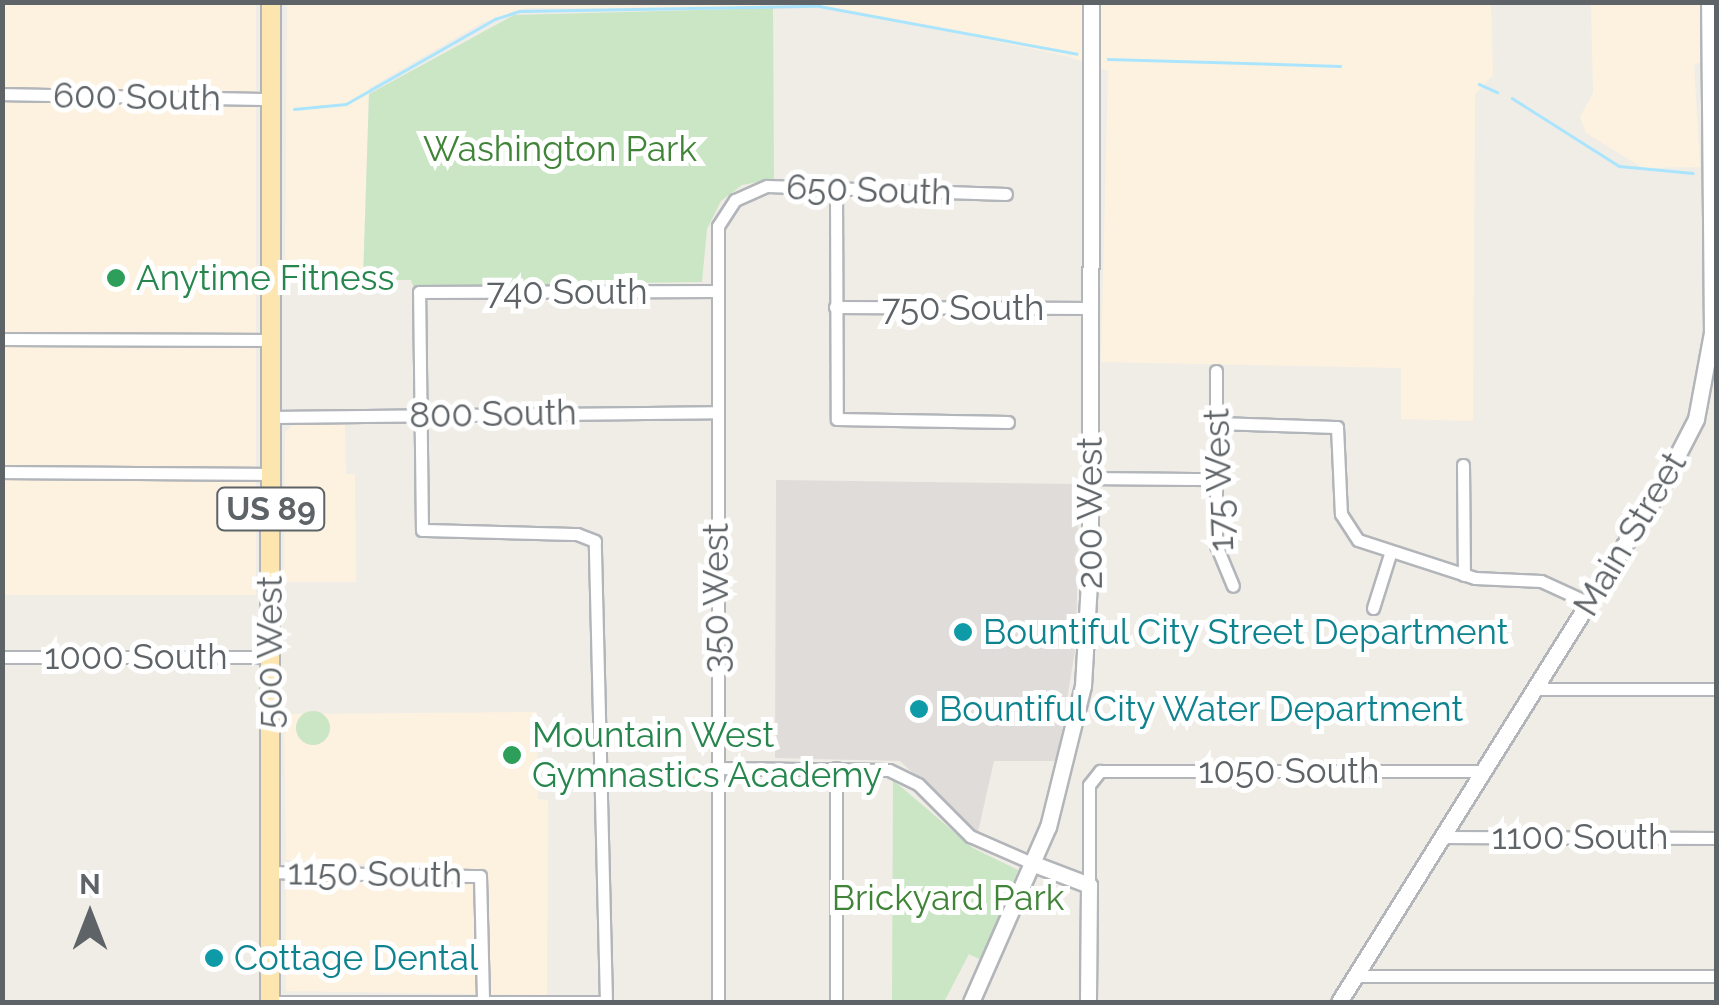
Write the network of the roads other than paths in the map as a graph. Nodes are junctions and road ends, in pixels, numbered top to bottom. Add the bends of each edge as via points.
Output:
1 (271, 2) edge
2 (1091, 2) edge
3 (1710, 2) edge
4 (2, 94) edge
5 (271, 99) junction
6 (836, 189) junction
7 (1006, 194) dead end
8 (735, 200) joint
9 (715, 291) junction
10 (835, 308) junction
11 (1090, 308) junction
12 (2, 339) edge
13 (271, 340) junction
14 (1216, 371) dead end
15 (716, 412) junction
16 (419, 414) junction
17 (270, 417) junction
18 (1008, 422) dead end
19 (1216, 423) junction
20 (1463, 465) dead end
21 (2, 472) edge
22 (270, 474) junction
23 (1090, 478) junction
24 (1216, 479) junction
25 (1390, 554) junction
26 (1464, 575) junction
27 (1233, 586) dead end
28 (1588, 603) junction
29 (1373, 608) dead end
30 (2, 657) edge
31 (270, 657) junction
32 (1535, 688) junction
33 (1716, 689) edge
34 (716, 768) junction
35 (836, 768) junction
36 (1484, 771) junction
37 (1443, 837) junction
38 (1716, 838) edge
39 (1034, 864) junction
40 (270, 872) junction
41 (1089, 885) junction
42 (1356, 976) junction
43 (1716, 976) edge
44 (270, 1002) edge
45 (483, 1002) edge
46 (526, 1002) edge
47 (606, 1002) edge
48 (718, 1002) edge
49 (836, 1002) edge
50 (971, 1002) edge
51 (1088, 1002) edge
52 (1340, 1002) edge

1 - 5 main road, 500 West / US 89
2 - 11 street, 200 West
3 - 28 street, Main Street via 1708,376 1682,450
4 - 5 street, 600 South
5 - 13 main road, 500 West / US 89
6 - 7 street, 650 South
6 - 8 street, 650 South via 767,186
6 - 10 street
8 - 9 street, 350 West via 716,237
9 - 15 street, 350 West
9 - 16 street, 740 South via 419,292
10 - 11 street, 750 South
10 - 18 street via 837,419
11 - 23 street, 200 West
12 - 13 street
13 - 17 main road, 500 West / US 89
14 - 19 street, 175 West
15 - 16 street, 800 South
15 - 34 street, 350 West
16 - 17 street, 800 South
16 - 47 street via 422,530 594,536
17 - 22 main road, 500 West / US 89
19 - 24 street, 175 West
19 - 25 street via 1338,426 1340,508 1353,536
20 - 26 street
21 - 22 street
22 - 31 main road, 500 West / US 89
23 - 24 street
23 - 39 street, 200 West via 1083,686 1060,793
24 - 27 street, 175 West via 1217,556
25 - 26 street
25 - 29 street
26 - 28 street via 1541,581
28 - 32 street, Main Street
30 - 31 street, 1000 South
31 - 40 main road, 500 West / US 89
32 - 33 street
32 - 36 street, Main Street
34 - 35 street
34 - 48 street, 350 West
35 - 39 street via 900,773 970,836
35 - 49 street
36 - 37 street, Main Street
36 - 41 street, 1050 South via 1095,774 1089,790
37 - 38 street, 1100 South
37 - 42 street, Main Street
39 - 41 street
39 - 50 street, 200 West
40 - 44 main road, 500 West / US 89
40 - 45 street, 1150 South via 480,876
41 - 51 street
42 - 43 street
42 - 52 street, Main Street
44 - 45 street
45 - 46 street
46 - 47 street

